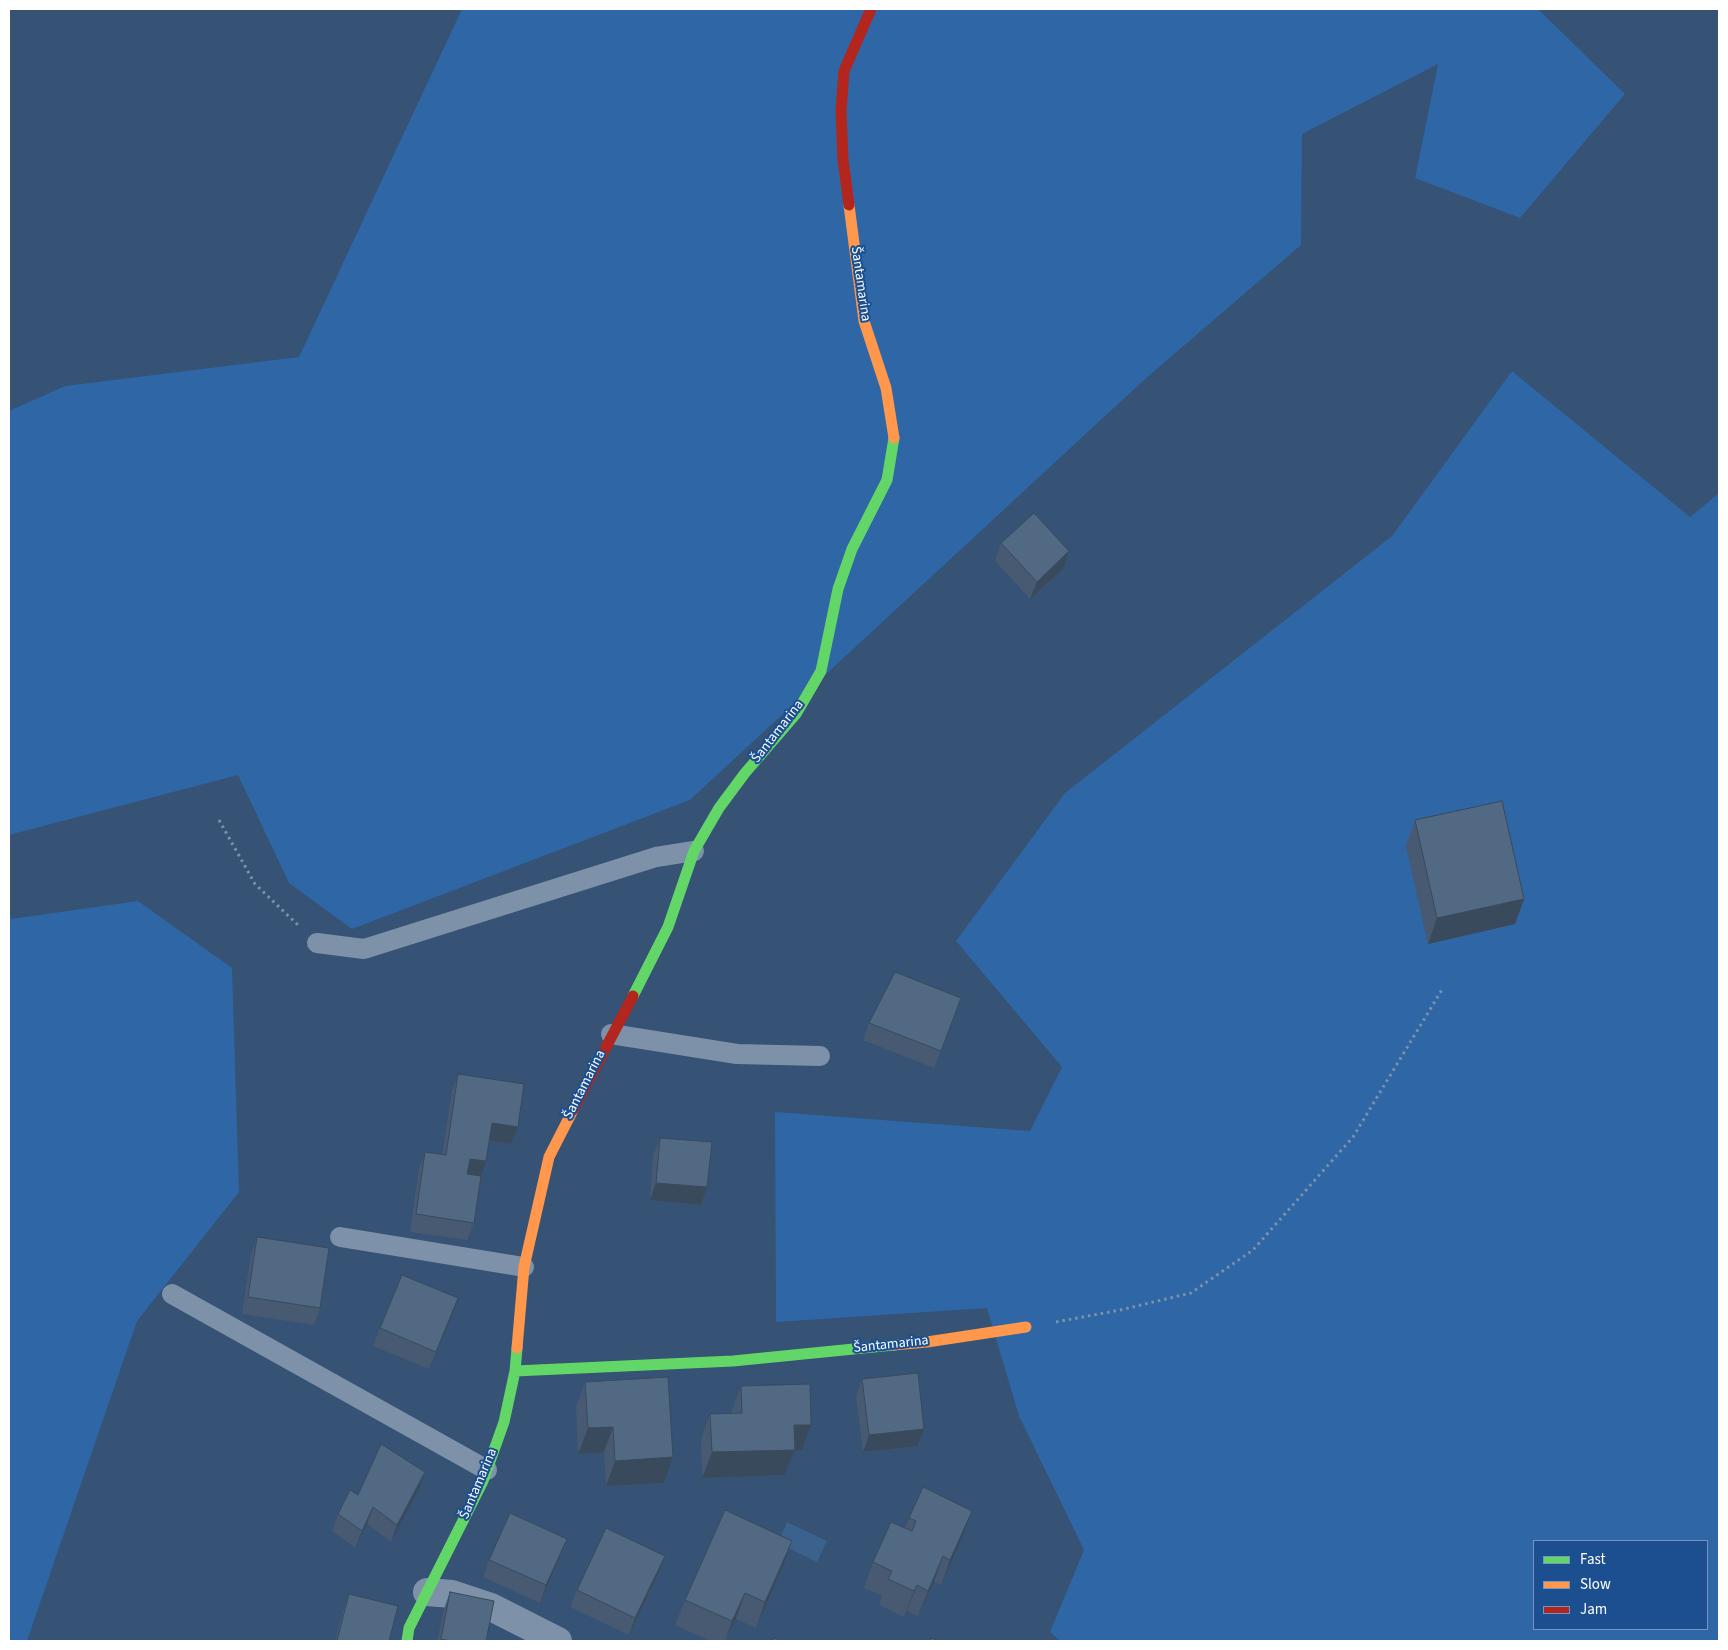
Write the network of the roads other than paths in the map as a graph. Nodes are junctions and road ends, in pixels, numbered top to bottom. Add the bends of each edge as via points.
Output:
1 (872, 9) edge
2 (694, 851) junction
3 (317, 943) road end
4 (612, 1034) junction
5 (820, 1056) dead end
6 (340, 1237) dead end
7 (524, 1267) junction
8 (172, 1294) dead end
9 (1026, 1328) road end
10 (515, 1370) junction
11 (487, 1470) junction
12 (427, 1592) junction
13 (407, 1641) edge
14 (558, 1641) edge

1 - 2 street, Šantamarina via 844,71 841,111 843,160 864,321 886,388 895,441 888,480 852,549 838,589 820,671 796,714 745,773 719,808
2 - 3 lane via 656,857 364,949
2 - 4 street, Šantamarina via 668,927
4 - 5 lane via 737,1054
4 - 7 street, Šantamarina via 550,1157
6 - 7 lane
7 - 10 street, Šantamarina
8 - 11 lane
9 - 10 street, Šantamarina via 927,1342 733,1361
10 - 11 street, Šantamarina via 504,1422
11 - 12 street, Šantamarina
12 - 13 street, Šantamarina
12 - 14 street via 452,1594 491,1607

